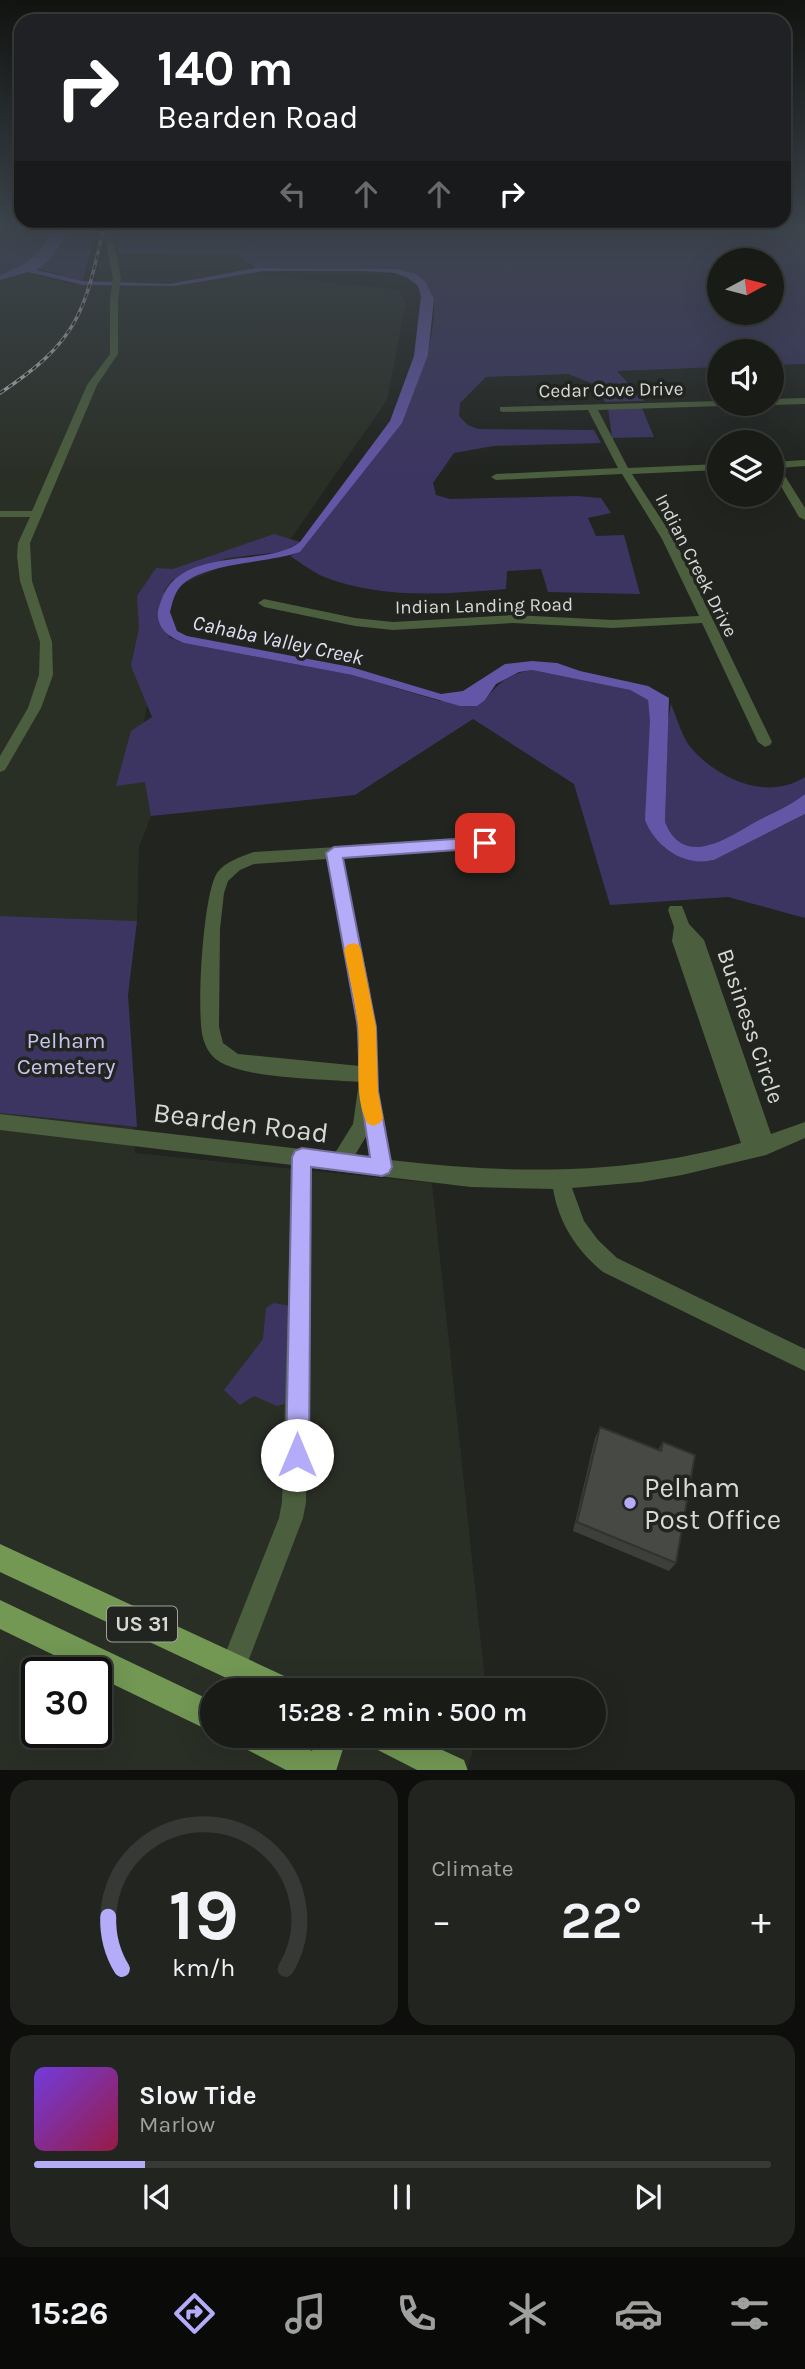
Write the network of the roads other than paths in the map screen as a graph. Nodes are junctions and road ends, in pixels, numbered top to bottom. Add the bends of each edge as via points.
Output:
1 (116, 308) edge
2 (805, 401) edge
3 (784, 402) edge
4 (707, 404) edge
5 (592, 408) junction
6 (503, 409) dead end
7 (805, 463) edge
8 (784, 464) edge
9 (707, 468) edge
10 (626, 471) junction
11 (496, 477) dead end
12 (784, 484) edge
13 (36, 513) junction
14 (0, 514) edge
15 (805, 517) edge
16 (264, 603) dead end
17 (707, 619) junction
18 (765, 742) dead end
19 (0, 767) edge
20 (485, 843) dead end
21 (334, 853) junction
22 (679, 918) dead end
23 (369, 1083) junction
24 (0, 1122) edge
25 (805, 1130) edge
26 (760, 1147) junction
27 (302, 1157) junction
28 (340, 1161) junction
29 (382, 1167) junction
30 (561, 1181) junction
31 (805, 1360) edge
32 (0, 1558) edge
33 (0, 1614) edge
34 (233, 1667) junction
35 (257, 1678) edge
36 (200, 1711) edge
37 (275, 1748) edge
38 (328, 1748) edge
39 (406, 1748) edge
40 (321, 1770) edge
41 (453, 1770) edge

1 - 13 street via 114,355 92,385
2 - 3 street
4 - 5 street, Cedar Cove Drive
5 - 6 street, Cedar Cove Drive
5 - 10 street, Indian Creek Drive
7 - 8 street
9 - 10 street
10 - 11 street
10 - 17 street, Indian Creek Drive via 661,524
12 - 15 street
13 - 14 street
13 - 19 street via 24,543 22,566 46,641 47,670 23,730
16 - 17 street, Indian Landing Road via 393,626
17 - 18 street, Indian Creek Drive
20 - 21 street
21 - 23 street via 365,1016
21 - 23 street via 254,858 225,865 214,902 210,1027 213,1045 225,1057
22 - 26 street, Business Circle via 680,941
23 - 28 street via 362,1126
23 - 29 street
24 - 27 street, Bearden Road
25 - 26 street, Bearden Road
26 - 30 street, Bearden Road via 691,1166
27 - 28 street, Bearden Road
27 - 34 street via 294,1502
28 - 29 street, Bearden Road
29 - 30 street, Bearden Road via 471,1178
30 - 31 street via 573,1225 583,1241 610,1265
32 - 34 main road, US 31
33 - 36 main road, US 31
34 - 35 main road, US 31
37 - 40 main road
38 - 40 main road
39 - 41 main road

